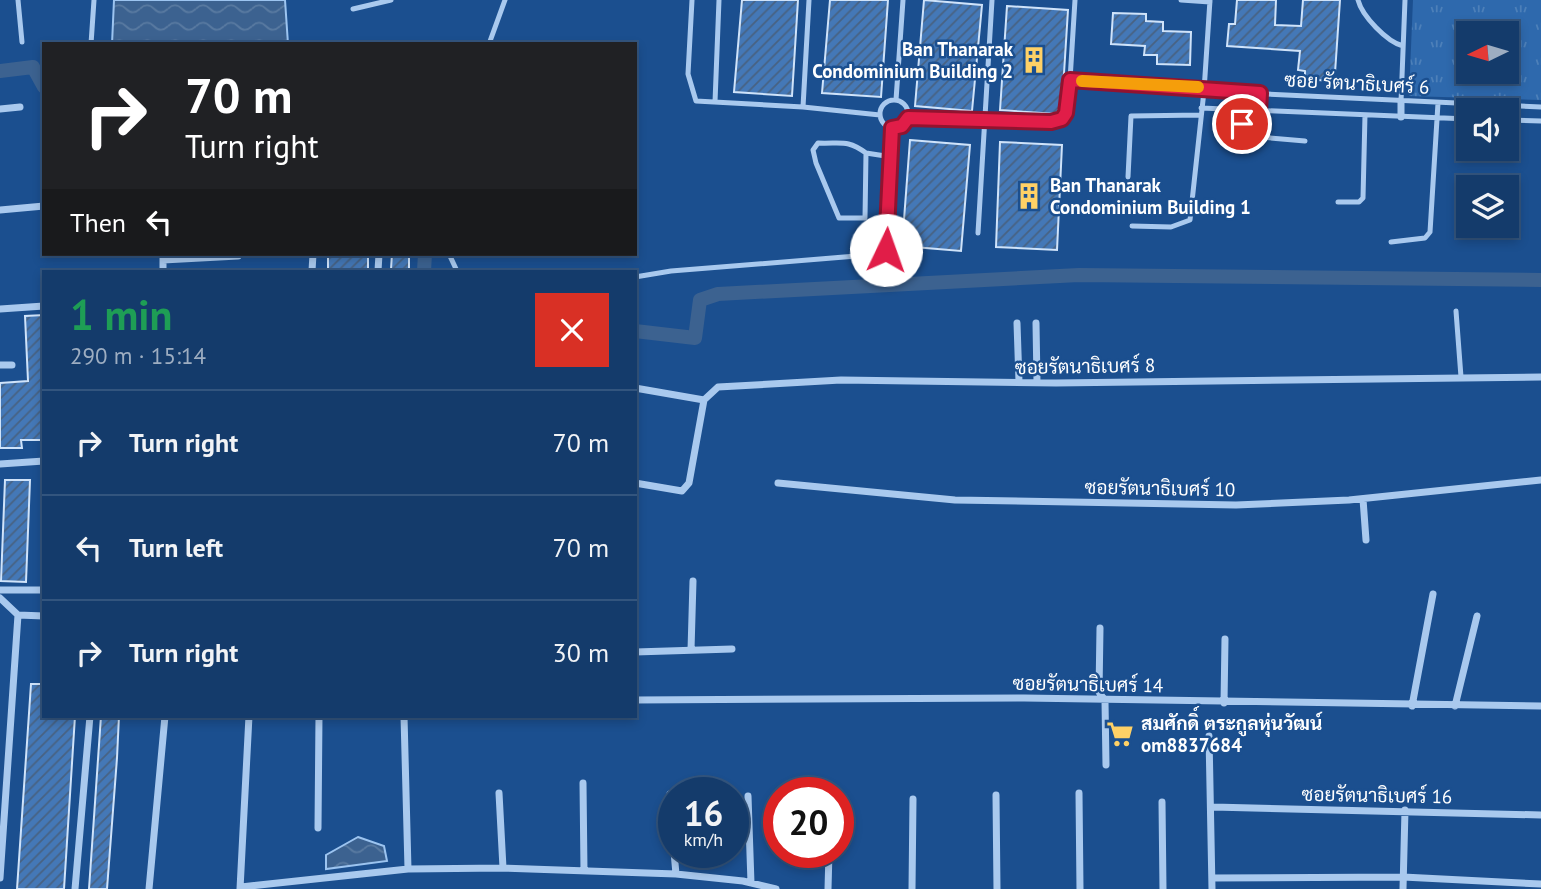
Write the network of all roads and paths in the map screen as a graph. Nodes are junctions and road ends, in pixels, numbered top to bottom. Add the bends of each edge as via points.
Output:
1 (18, 0) edge
2 (94, 0) edge
3 (391, 0) edge
4 (505, 0) edge
5 (692, 0) edge
6 (719, 0) edge
7 (809, 0) edge
8 (903, 0) edge
9 (992, 0) edge
10 (1075, 0) edge
11 (1181, 0) edge
12 (1358, 0) edge
13 (1405, 0) edge
14 (1210, 1) edge
15 (353, 9) dead end
16 (91, 42) edge
17 (490, 42) edge
18 (22, 43) dead end
19 (1403, 46) junction
20 (1070, 80) junction
21 (1204, 90) junction
22 (1260, 93) junction
23 (1339, 97) junction
24 (896, 100) junction
25 (715, 102) junction
26 (1401, 102) junction
27 (1438, 103) junction
28 (20, 107) dead end
29 (803, 107) junction
30 (1541, 107) edge
31 (0, 109) edge
32 (1245, 110) junction
33 (1259, 111) junction
34 (1201, 112) junction
35 (1338, 113) junction
36 (880, 115) junction
37 (1365, 115) junction
38 (1401, 117) junction
39 (908, 118) junction
40 (1438, 118) junction
41 (984, 119) junction
42 (1456, 119) edge
43 (1519, 120) edge
44 (1541, 121) edge
45 (892, 128) junction
46 (1305, 141) dead end
47 (866, 153) junction
48 (892, 157) junction
49 (1128, 177) dead end
50 (1338, 202) dead end
51 (42, 206) edge
52 (0, 210) edge
53 (1132, 226) dead end
54 (978, 233) dead end
55 (1391, 242) dead end
56 (239, 256) dead end
57 (163, 257) edge
58 (637, 277) edge
59 (42, 306) edge
60 (0, 309) edge
61 (1456, 311) dead end
62 (1036, 323) dead end
63 (1017, 324) dead end
64 (0, 365) edge
65 (12, 365) dead end
66 (1461, 377) junction
67 (1541, 377) edge
68 (1019, 382) junction
69 (1037, 382) junction
70 (637, 388) edge
71 (704, 400) junction
72 (42, 461) edge
73 (0, 464) edge
74 (1541, 480) edge
75 (637, 483) edge
76 (778, 483) dead end
77 (1363, 499) junction
78 (1366, 540) dead end
79 (693, 582) dead end
80 (0, 590) edge
81 (42, 590) edge
82 (1433, 594) dead end
83 (0, 598) edge
84 (18, 615) junction
85 (42, 616) edge
86 (1476, 616) dead end
87 (1100, 628) dead end
88 (1225, 639) dead end
89 (732, 649) dead end
90 (691, 650) junction
91 (637, 652) edge
92 (637, 700) edge
93 (1105, 701) junction
94 (1224, 703) junction
95 (1412, 706) junction
96 (1455, 706) junction
97 (1541, 706) edge
98 (90, 718) edge
99 (165, 718) edge
100 (249, 718) edge
101 (319, 718) edge
102 (404, 718) edge
103 (1209, 736) dead end
104 (1106, 765) dead end
105 (583, 783) dead end
106 (499, 793) dead end
107 (1079, 793) dead end
108 (996, 795) dead end
109 (913, 799) dead end
110 (1162, 802) dead end
111 (1213, 807) junction
112 (1405, 810) junction
113 (1541, 815) edge
114 (318, 828) dead end
115 (503, 868) junction
116 (675, 868) edge
117 (829, 868) edge
118 (408, 869) junction
119 (583, 871) junction
120 (676, 874) junction
121 (1212, 877) junction
122 (1403, 877) junction
123 (0, 878) edge
124 (746, 884) edge
125 (1541, 884) edge
126 (1532, 886) edge
127 (240, 888) edge
128 (75, 889) edge
129 (149, 889) edge
130 (776, 889) edge
131 (828, 889) edge
132 (912, 889) edge
133 (998, 889) edge
134 (1080, 889) edge
135 (1164, 889) edge
136 (1212, 889) edge
137 (1403, 889) edge

1 - 18 lane
2 - 16 lane
3 - 15 lane
4 - 17 lane
5 - 25 lane via 690,91 696,101
6 - 25 lane
7 - 29 lane
8 - 24 lane
9 - 41 lane
10 - 20 lane
11 - 14 lane
12 - 19 lane via 1393,42
13 - 19 lane
14 - 21 lane
19 - 26 lane
20 - 21 lane, ซอย รัตนาธิเบศร์ 6
20 - 41 lane via 1062,119
21 - 22 lane, ซอย รัตนาธิเบศร์ 6
21 - 34 lane
22 - 23 lane, ซอย รัตนาธิเบศร์ 6
22 - 33 lane
23 - 26 lane, ซอย รัตนาธิเบศร์ 6
23 - 35 lane
24 - 36 lane via 883,106
24 - 39 lane via 907,109
25 - 29 lane
26 - 27 lane, ซอย รัตนาธิเบศร์ 6
26 - 38 street
27 - 30 lane, ซอย รัตนาธิเบศร์ 6
27 - 40 lane
28 - 31 street
29 - 36 lane
32 - 33 lane, ซอย รัตนาธิเบศร์ 6
32 - 34 lane, ซอย รัตนาธิเบศร์ 6
32 - 46 lane via 1243,130 1248,136
33 - 35 lane, ซอย รัตนาธิเบศร์ 6
34 - 49 lane, ซอย รัตนาธิเบศร์ 6 via 1131,116
34 - 53 lane via 1190,220 1171,227
35 - 37 lane, ซอย รัตนาธิเบศร์ 6
36 - 45 lane
37 - 38 lane, ซอย รัตนาธิเบศร์ 6
37 - 50 lane via 1363,198
38 - 40 lane, ซอย รัตนาธิเบศร์ 6
39 - 41 lane
39 - 45 lane via 902,126
40 - 42 lane, ซอย รัตนาธิเบศร์ 6
40 - 55 lane via 1430,232 1425,238
41 - 54 lane
43 - 44 lane
45 - 48 lane
47 - 47 lane via 847,142 818,143 813,150 839,218 865,218
47 - 48 lane
48 - 58 lane via 886,250 881,254
51 - 52 street
56 - 57 street
59 - 60 street
61 - 66 lane
62 - 69 street
63 - 68 street
64 - 65 street
66 - 67 street, ซอยรัตนาธิเบศร์ 8
66 - 69 street, ซอยรัตนาธิเบศร์ 8
68 - 69 street, ซอยรัตนาธิเบศร์ 8
68 - 71 street, ซอยรัตนาธิเบศร์ 8 via 841,380 718,387
70 - 71 street
71 - 75 street via 689,483 682,491
72 - 73 street
74 - 77 street, ซอยรัตนาธิเบศร์ 10
76 - 77 street, ซอยรัตนาธิเบศร์ 10 via 954,500 1236,505
77 - 78 street
79 - 90 street
80 - 81 street
82 - 95 street
83 - 84 street
84 - 85 street
84 - 123 street
86 - 96 street
87 - 93 street via 1099,692
88 - 94 street
89 - 90 street
90 - 91 street
92 - 93 street, ซอยรัตนาธิเบศร์ 14
93 - 94 street, ซอยรัตนาธิเบศร์ 14
93 - 104 street
94 - 95 street, ซอยรัตนาธิเบศร์ 14
95 - 96 street, ซอยรัตนาธิเบศร์ 14
96 - 97 street, ซอยรัตนาธิเบศร์ 14
98 - 128 street
99 - 129 street
100 - 127 street
101 - 114 street
102 - 118 street
103 - 111 street
105 - 119 street
106 - 115 street
107 - 134 street
108 - 133 street
109 - 132 street
110 - 135 street
111 - 112 street, ซอยรัตนาธิเบศร์ 16
111 - 121 street
112 - 113 street, ซอยรัตนาธิเบศร์ 16
112 - 122 street
115 - 118 street
115 - 119 street
116 - 120 street
117 - 131 street
118 - 127 street
119 - 120 street
120 - 124 street
121 - 122 street
121 - 136 street
122 - 126 street
122 - 137 street
124 - 130 street
125 - 126 street

